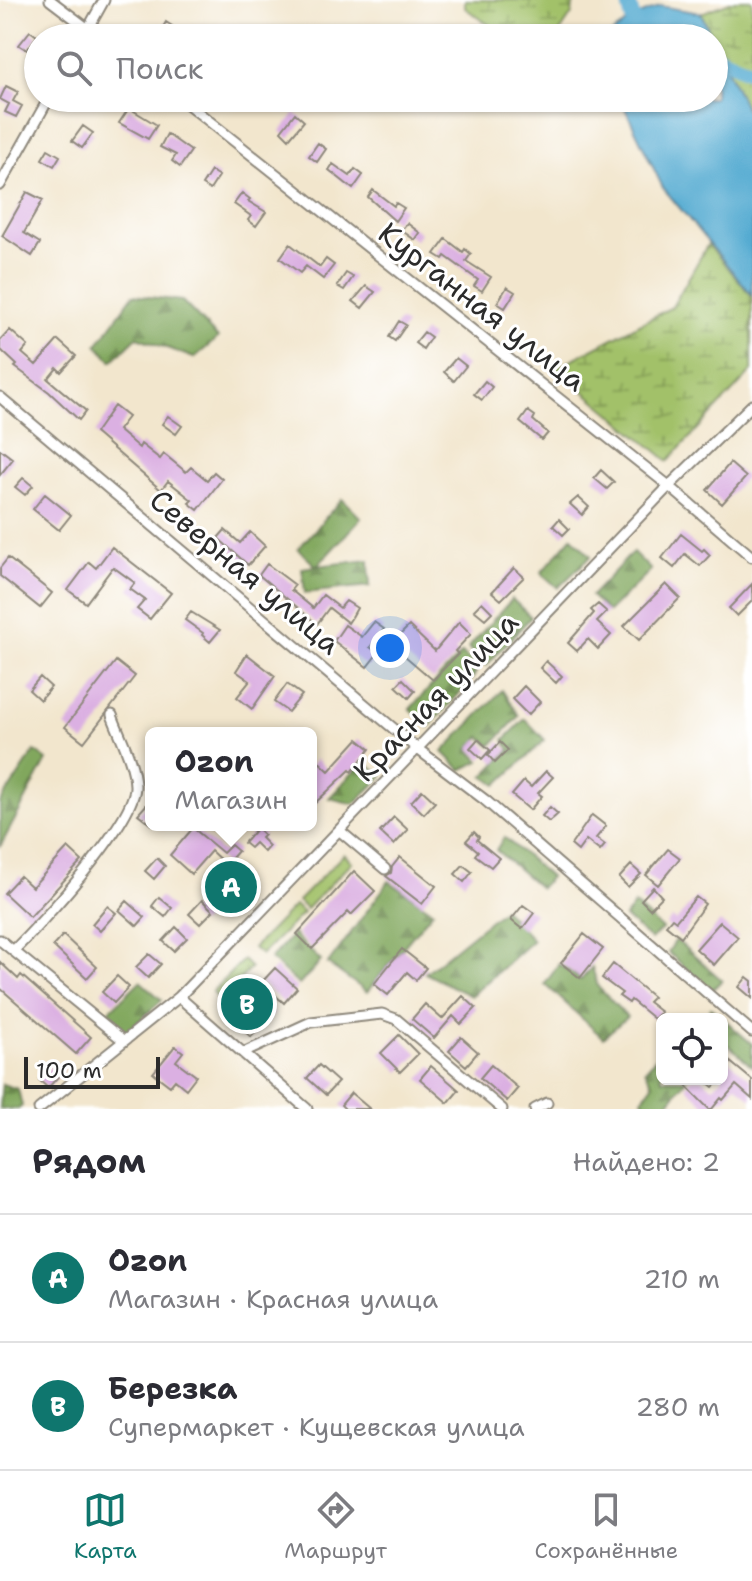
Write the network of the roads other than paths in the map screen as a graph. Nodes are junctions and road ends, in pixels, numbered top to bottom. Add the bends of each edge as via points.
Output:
1 (50, 0) edge
2 (104, 0) edge
3 (75, 24) edge
4 (90, 24) edge
5 (41, 112) edge
6 (198, 112) edge
7 (0, 185) edge
8 (0, 397) edge
9 (752, 405) edge
10 (669, 486) junction
11 (752, 557) edge
12 (112, 715) dead end
13 (419, 750) junction
14 (340, 831) junction
15 (385, 869) dead end
16 (0, 940) edge
17 (13, 951) junction
18 (179, 997) junction
19 (752, 1032) edge
20 (124, 1041) junction
21 (243, 1053) junction
22 (547, 1103) dead end
23 (39, 1109) edge
24 (307, 1109) edge
25 (502, 1109) edge
26 (535, 1109) edge

1 - 3 street
2 - 4 street
5 - 7 street
6 - 10 street, Курганная улица
8 - 13 street, Северная улица
9 - 10 street, Красная улица
10 - 11 street, Курганная улица
10 - 13 street, Красная улица
12 - 17 street via 135,785 128,811 44,921
13 - 14 street, Красная улица
13 - 19 street, Северная улица via 485,800
14 - 15 street
14 - 18 street, Красная улица
16 - 17 street
17 - 20 street
18 - 20 street, Красная улица
18 - 21 street
20 - 23 street, Красная улица
21 - 24 street
21 - 25 street via 311,1022 382,1014 396,1019
22 - 26 street

